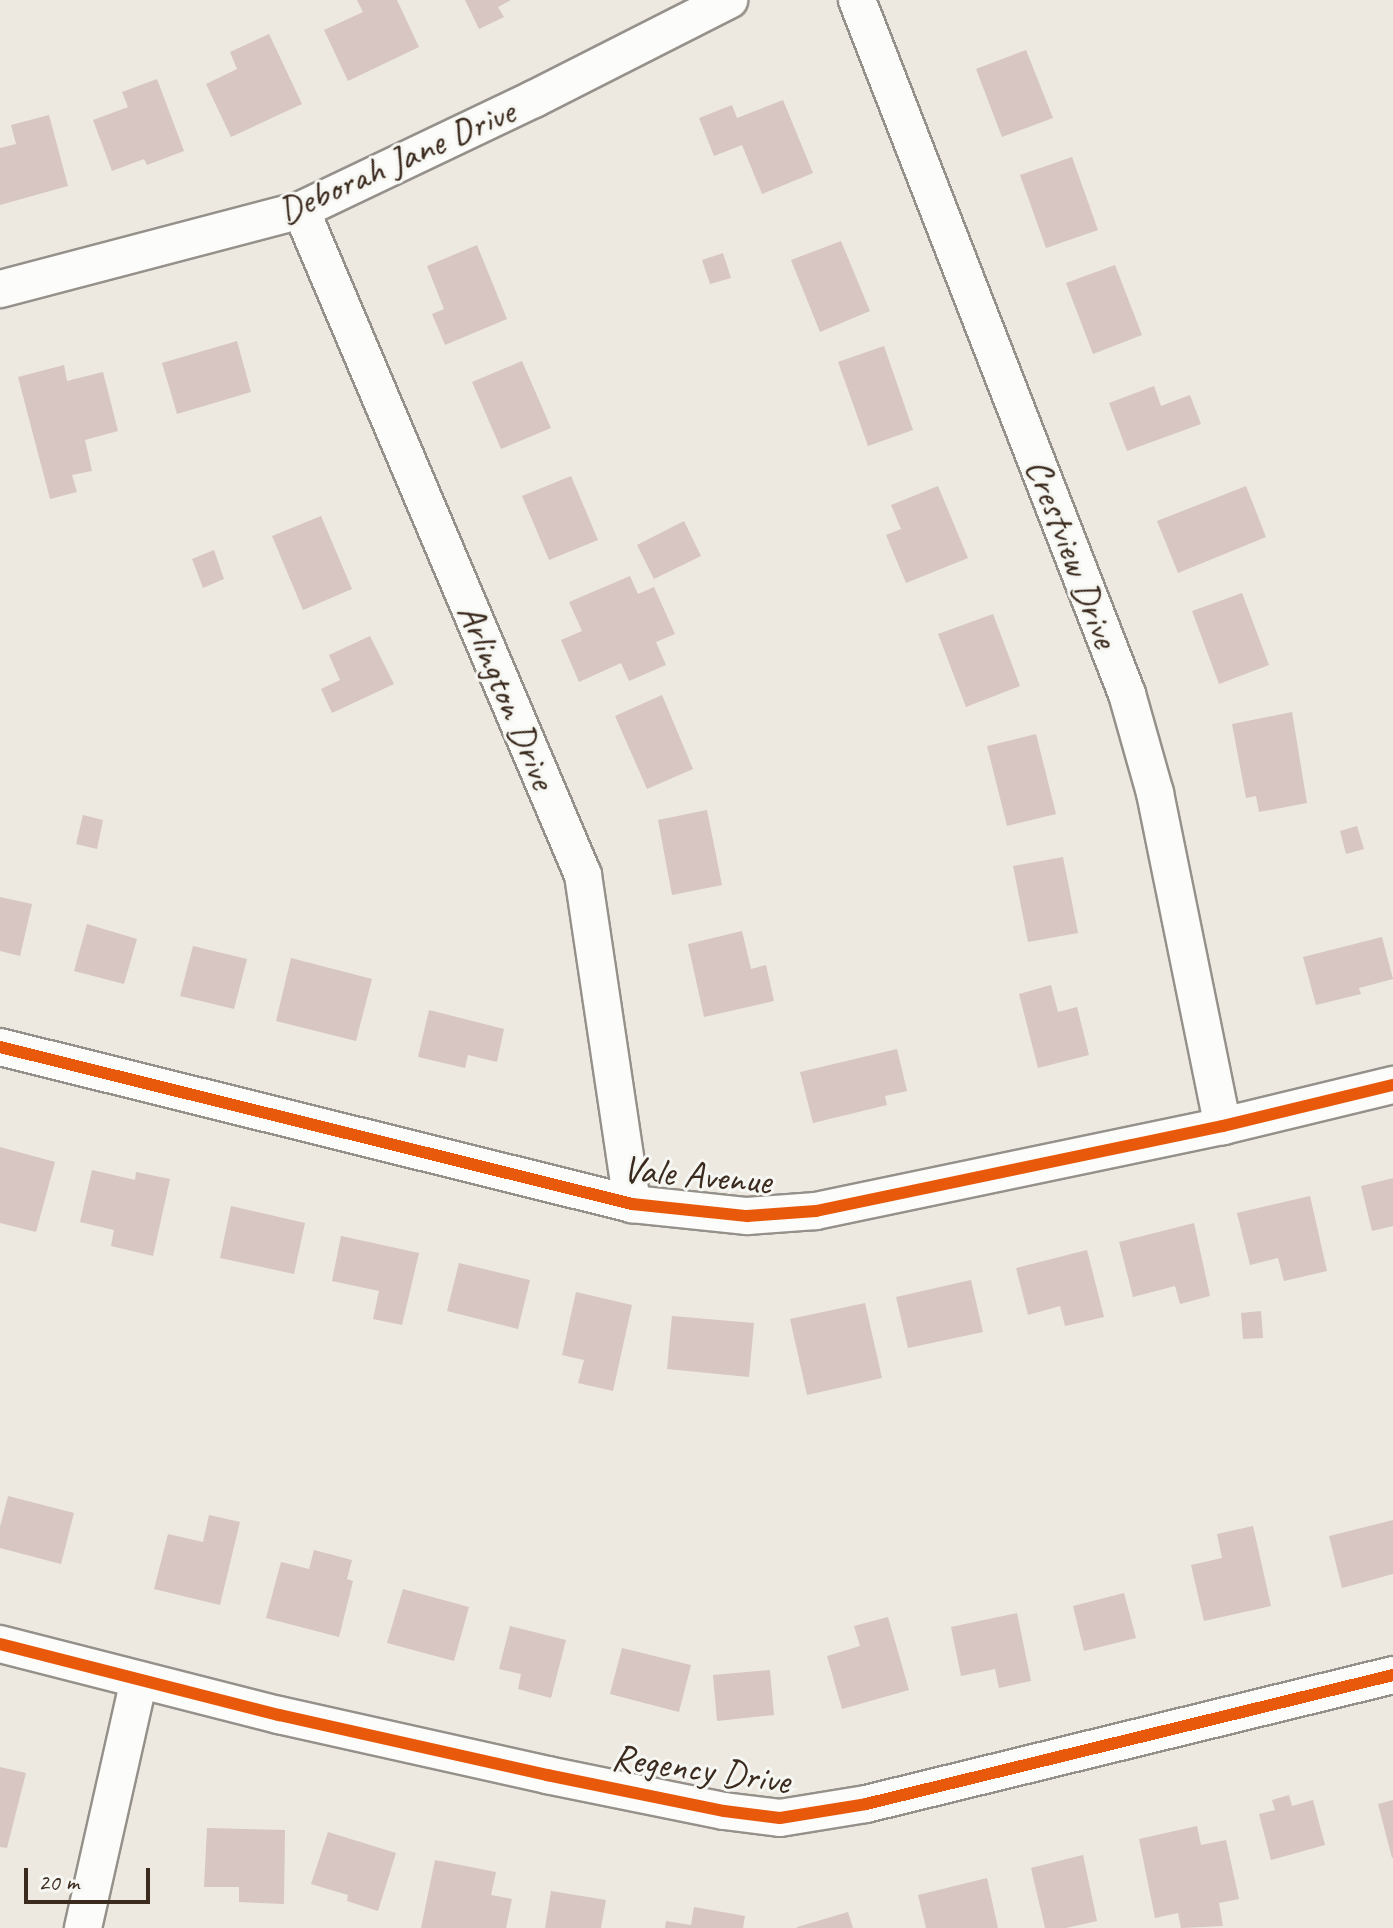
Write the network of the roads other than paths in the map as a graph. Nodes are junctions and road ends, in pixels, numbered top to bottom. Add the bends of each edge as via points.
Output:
1 (729, 0) edge
2 (857, 0) edge
3 (301, 210) junction
4 (0, 289) edge
5 (0, 1047) edge
6 (1393, 1085) edge
7 (1223, 1126) junction
8 (632, 1204) junction
9 (0, 1644) edge
10 (1393, 1675) edge
11 (139, 1680) junction
12 (83, 1928) edge

1 - 3 street, Deborah Jane Drive
2 - 7 street, Crestview Drive via 1127,694 1155,793
3 - 4 street, Deborah Jane Drive
3 - 8 street, Arlington Drive via 583,875
5 - 8 street, Vale Avenue
6 - 7 street, Vale Avenue
7 - 8 street, Vale Avenue via 816,1211 747,1216
9 - 11 street
10 - 11 street, Regency Drive via 866,1804 780,1818 532,1772
11 - 12 street

